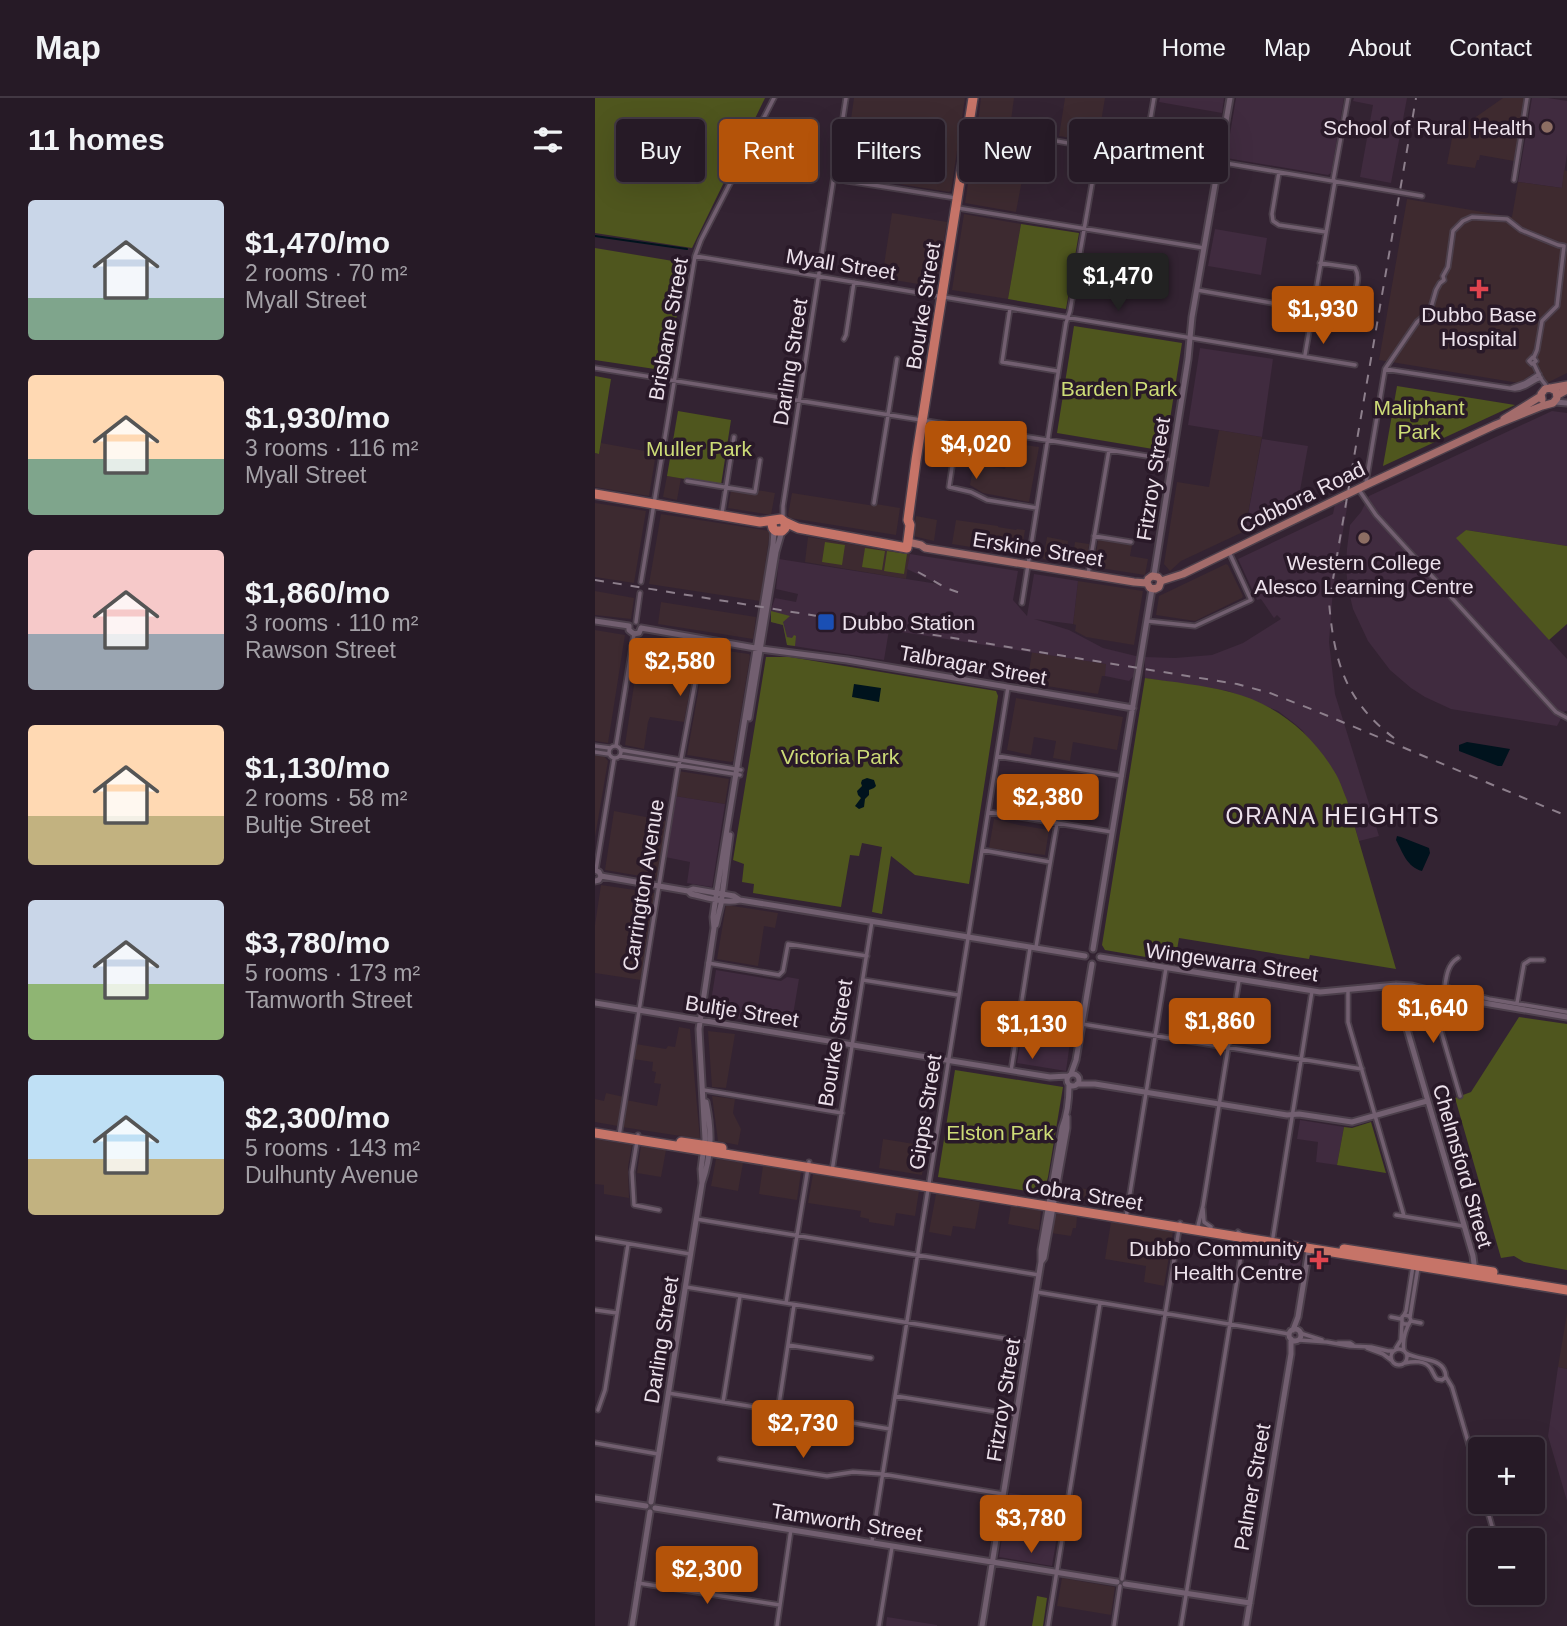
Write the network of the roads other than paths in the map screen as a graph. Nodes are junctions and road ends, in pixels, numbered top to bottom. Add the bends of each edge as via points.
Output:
1 (774, 98) edge
2 (846, 98) edge
3 (973, 98) edge
4 (1154, 98) edge
5 (1230, 98) edge
6 (1348, 98) edge
7 (1527, 98) edge
8 (843, 119) edge
9 (969, 119) edge
10 (1150, 119) edge
11 (1227, 119) edge
12 (1228, 166) edge
13 (1279, 172) junction
14 (1514, 180) dead end
15 (1334, 181) junction
16 (834, 182) edge
17 (849, 182) edge
18 (960, 182) edge
19 (1092, 182) edge
20 (1216, 182) edge
21 (1422, 195) dead end
22 (957, 203) junction
23 (1084, 228) junction
24 (1326, 232) junction
25 (1204, 248) junction
26 (695, 257) junction
27 (1320, 263) junction
28 (819, 276) junction
29 (854, 282) junction
30 (1197, 290) junction
31 (1316, 291) junction
32 (943, 296) junction
33 (1010, 309) junction
34 (1312, 310) junction
35 (1068, 318) junction
36 (1190, 337) junction
37 (844, 338) dead end
38 (1305, 356) junction
39 (897, 359) dead end
40 (1355, 365) dead end
41 (595, 368) edge
42 (1385, 369) junction
43 (1058, 371) junction
44 (1540, 377) junction
45 (675, 380) junction
46 (1567, 385) edge
47 (1567, 390) edge
48 (1545, 391) junction
49 (1554, 399) junction
50 (799, 401) junction
51 (1567, 401) edge
52 (888, 415) junction
53 (923, 421) junction
54 (1495, 425) junction
55 (958, 427) junction
56 (734, 437) dead end
57 (1047, 440) junction
58 (1109, 450) junction
59 (760, 460) dead end
60 (1172, 460) junction
61 (687, 481) dead end
62 (726, 487) junction
63 (1362, 487) junction
64 (595, 494) edge
65 (874, 503) dead end
66 (655, 504) junction
67 (1037, 508) junction
68 (721, 515) junction
69 (779, 525) junction
70 (1094, 536) junction
71 (1131, 542) dead end
72 (905, 545) junction
73 (1228, 552) junction
74 (1028, 564) junction
75 (1088, 574) junction
76 (1157, 578) junction
77 (641, 582) dead end
78 (1150, 586) junction
79 (640, 593) dead end
80 (1021, 603) dead end
81 (595, 621) edge
82 (1147, 621) junction
83 (636, 622) junction
84 (629, 626) junction
85 (641, 628) junction
86 (634, 634) junction
87 (702, 639) junction
88 (759, 648) junction
89 (1008, 687) junction
90 (1133, 708) junction
91 (1567, 718) edge
92 (595, 746) edge
93 (616, 746) junction
94 (610, 748) junction
95 (621, 750) junction
96 (595, 752) edge
97 (609, 754) junction
98 (620, 756) junction
99 (997, 756) junction
100 (614, 758) junction
101 (681, 759) junction
102 (678, 766) junction
103 (739, 773) junction
104 (1122, 776) junction
105 (988, 812) junction
106 (1057, 823) junction
107 (1112, 832) junction
108 (982, 850) junction
109 (1051, 862) junction
110 (596, 870) edge
111 (601, 876) junction
112 (595, 881) edge
113 (658, 886) junction
114 (719, 897) junction
115 (872, 921) junction
116 (969, 936) junction
117 (1033, 947) junction
118 (1093, 949) junction
119 (867, 956) junction
120 (1085, 956) junction
121 (1100, 957) junction
122 (1458, 958) dead end
123 (1543, 960) dead end
124 (709, 963) junction
125 (1092, 964) junction
126 (1166, 968) junction
127 (863, 980) junction
128 (1239, 980) junction
129 (1396, 985) junction
130 (1348, 990) junction
131 (1442, 990) junction
132 (1312, 991) junction
133 (959, 995) junction
134 (595, 1003) edge
135 (1516, 1006) junction
136 (639, 1010) junction
137 (1567, 1012) edge
138 (1567, 1017) edge
139 (700, 1020) junction
140 (1082, 1024) junction
141 (1155, 1036) junction
142 (853, 1045) junction
143 (1228, 1047) junction
144 (1301, 1059) junction
145 (949, 1060) junction
146 (1362, 1069) junction
147 (1010, 1071) junction
148 (1073, 1080) junction
149 (704, 1090) junction
150 (1146, 1092) junction
151 (1460, 1096) dead end
152 (1427, 1101) junction
153 (1219, 1104) junction
154 (842, 1113) junction
155 (1293, 1114) junction
156 (1375, 1116) junction
157 (595, 1128) edge
158 (595, 1133) edge
159 (619, 1135) junction
160 (637, 1138) junction
161 (707, 1149) junction
162 (809, 1165) junction
163 (832, 1168) junction
164 (930, 1184) junction
165 (1052, 1203) junction
166 (1203, 1206) junction
167 (659, 1210) dead end
168 (1126, 1215) junction
169 (1396, 1215) dead end
170 (1404, 1216) junction
171 (697, 1219) junction
172 (1179, 1225) junction
173 (1197, 1225) junction
174 (1463, 1226) junction
175 (1212, 1230) junction
176 (1241, 1235) junction
177 (797, 1236) junction
178 (595, 1238) edge
179 (1269, 1239) junction
180 (628, 1244) junction
181 (1302, 1246) junction
182 (691, 1254) junction
183 (918, 1255) junction
184 (1416, 1264) junction
185 (1475, 1272) junction
186 (1039, 1275) junction
187 (1567, 1284) edge
188 (685, 1287) junction
189 (1567, 1290) edge
190 (1037, 1292) junction
191 (740, 1296) junction
192 (786, 1303) junction
193 (1100, 1303) junction
194 (794, 1304) junction
195 (595, 1310) edge
196 (617, 1313) junction
197 (1165, 1314) junction
198 (1391, 1317) dead end
199 (1402, 1319) junction
200 (1410, 1320) junction
201 (907, 1323) junction
202 (1421, 1323) dead end
203 (1230, 1324) junction
204 (1296, 1335) junction
205 (1028, 1342) junction
206 (788, 1345) junction
207 (1365, 1347) junction
208 (1394, 1350) junction
209 (1405, 1352) junction
210 (871, 1358) dead end
211 (1391, 1360) junction
212 (1405, 1363) junction
213 (1446, 1377) junction
214 (668, 1393) junction
215 (895, 1396) junction
216 (723, 1402) junction
217 (598, 1410) dead end
218 (778, 1411) junction
219 (1016, 1415) junction
220 (890, 1429) junction
221 (1468, 1442) edge
222 (595, 1443) edge
223 (658, 1454) junction
224 (720, 1459) dead end
225 (882, 1474) junction
226 (1003, 1494) junction
227 (595, 1498) edge
228 (650, 1507) junction
229 (791, 1529) junction
230 (872, 1541) junction
231 (892, 1545) junction
232 (992, 1562) junction
233 (1057, 1572) junction
234 (638, 1583) junction
235 (1121, 1583) junction
236 (1186, 1593) junction
237 (1250, 1603) junction
238 (780, 1605) junction
239 (632, 1626) edge
240 (777, 1626) edge
241 (879, 1626) edge
242 (982, 1626) edge
243 (1048, 1626) edge
244 (1114, 1626) edge
245 (1181, 1626) edge
246 (1246, 1626) edge

1 - 26 street, Brisbane Street
2 - 8 street, Darling Street
3 - 9 highway, Bourke Street
4 - 10 street
5 - 11 street, Fitzroy Street
6 - 15 street
7 - 14 street
12 - 13 street
13 - 15 street
13 - 24 street via 1273,221
15 - 21 street
15 - 24 street
16 - 28 street, Darling Street
17 - 22 street
18 - 22 highway, Bourke Street
19 - 23 street
20 - 25 street, Fitzroy Street
22 - 23 street
22 - 32 highway, Bourke Street
23 - 25 street
23 - 35 street
24 - 27 street
25 - 30 street, Fitzroy Street
26 - 28 street, Myall Street
26 - 45 street, Brisbane Street
27 - 31 street
27 - 31 street via 1355,268 1358,279 1355,293 1349,297
28 - 29 street, Myall Street
28 - 50 street, Darling Street
29 - 32 street, Myall Street
29 - 37 street
30 - 34 street
30 - 36 street, Fitzroy Street
31 - 34 street
32 - 33 street, Myall Street
32 - 53 highway, Bourke Street
33 - 35 street, Myall Street
33 - 43 street via 1002,362
34 - 38 street
35 - 36 street, Myall Street
35 - 43 street
36 - 38 street, Myall Street
36 - 60 street, Fitzroy Street
38 - 40 street, Myall Street
39 - 52 street
41 - 45 street
42 - 44 street via 1509,388
42 - 44 street via 1417,322 1430,311 1448,267 1453,231 1477,216 1507,219 1521,230 1564,246 1557,306 1542,321 1537,350 1529,361
42 - 63 street
43 - 57 street
44 - 48 street
45 - 50 street
45 - 66 street, Brisbane Street
46 - 48 main road, Cobbora Road
47 - 49 main road, Cobbora Road
48 - 49 main road via 1554,389
48 - 49 main road via 1543,401
48 - 54 main road, Cobbora Road
49 - 51 street
49 - 54 main road, Cobbora Road
50 - 52 street
50 - 69 street, Darling Street
52 - 53 street
52 - 65 street
53 - 55 street
53 - 72 highway, Bourke Street
54 - 63 main road, Cobbora Road
55 - 57 street
55 - 67 street via 949,486
56 - 62 street
57 - 58 street
57 - 67 street
58 - 60 street
58 - 70 street
59 - 62 street via 755,492
60 - 76 street, Fitzroy Street
61 - 62 street
62 - 68 street
63 - 73 main road, Cobbora Road
63 - 91 street via 1370,508 1384,524 1556,712
64 - 66 highway, Erskine Street
66 - 68 highway, Erskine Street
66 - 77 street, Brisbane Street
67 - 74 street
68 - 69 highway, Erskine Street
69 - 72 highway, Erskine Street
69 - 88 street, Darling Street
70 - 71 street
70 - 75 street
72 - 74 main road, Erskine Street
73 - 76 main road, Cobbora Road via 1178,576
73 - 82 street via 1251,600 1195,626
74 - 75 main road, Erskine Street
74 - 80 street
75 - 78 main road, Erskine Street
76 - 78 main road via 1149,578
76 - 78 main road via 1159,587
78 - 82 street
79 - 83 street
81 - 84 street
82 - 90 street
83 - 84 street
83 - 85 street
84 - 86 street
85 - 86 street
85 - 87 street, Talbragar Street
86 - 93 street
87 - 88 street, Talbragar Street
87 - 101 street, Carrington Avenue
88 - 89 street, Talbragar Street
88 - 103 street, Darling Street
89 - 90 street, Talbragar Street
89 - 99 street, Gipps Street
90 - 104 street
92 - 94 street
93 - 94 street
93 - 95 street
94 - 97 street
95 - 98 street
95 - 101 street
96 - 97 street
97 - 100 street
98 - 100 street
98 - 102 street
99 - 104 street
99 - 105 street, Gipps Street
100 - 110 street
101 - 102 street, Carrington Avenue
101 - 103 street
102 - 103 street
102 - 113 street, Carrington Avenue
103 - 114 street, Darling Street
104 - 107 street
105 - 106 street
105 - 108 street, Gipps Street
106 - 107 street
106 - 109 street
107 - 118 street
108 - 109 street
108 - 116 street, Gipps Street
109 - 117 street
110 - 111 street
111 - 112 street
111 - 113 street
113 - 114 street
113 - 136 street, Carrington Avenue
114 - 115 street
114 - 124 street, Darling Street
115 - 116 street
115 - 119 street, Bourke Street
116 - 117 street
116 - 133 street, Gipps Street
117 - 120 street
117 - 147 street
118 - 120 street
118 - 121 street
119 - 124 street via 788,944 779,975
119 - 127 street, Bourke Street
120 - 125 street
121 - 125 street
121 - 126 street, Wingewarra Street
122 - 131 street via 1451,963
123 - 135 street via 1524,964
124 - 139 street, Darling Street
125 - 140 street, Fitzroy Street
126 - 128 street, Wingewarra Street
126 - 141 street
127 - 133 street
127 - 142 street, Bourke Street
128 - 132 street, Wingewarra Street
128 - 143 street
129 - 130 street, Wingewarra Street
129 - 131 street, Wingewarra Street
129 - 152 street, Chelmsford Street
130 - 132 street, Wingewarra Street
130 - 146 street via 1348,1022
131 - 135 street, Wingewarra Street via 1478,1002
131 - 151 street via 1436,1014
132 - 144 street
133 - 145 street, Gipps Street
134 - 136 street, Bultje Street
135 - 137 street, Wingewarra Street
135 - 138 street, Wingewarra Street
136 - 139 street, Bultje Street
136 - 159 street, Carrington Avenue
139 - 142 street, Bultje Street
139 - 149 street, Darling Street
140 - 141 street
140 - 148 street, Fitzroy Street
141 - 143 street
141 - 150 street
142 - 145 street, Bultje Street
142 - 154 street, Bourke Street
143 - 144 street
143 - 153 street
144 - 146 street
144 - 155 street
145 - 147 street, Bultje Street
145 - 164 street, Gipps Street
146 - 156 street
147 - 148 street, Bultje Street
148 - 150 street, Bultje Street
148 - 165 street, Fitzroy Street
149 - 154 street
149 - 161 street, Darling Street via 711,1140
150 - 153 street, Bultje Street
150 - 168 street
152 - 156 street, Bultje Street
152 - 174 street, Chelmsford Street
153 - 155 street, Bultje Street
153 - 166 street
154 - 163 street, Bourke Street
155 - 156 street, Bultje Street via 1352,1122
155 - 179 street
156 - 170 street
157 - 159 highway, Cobra Street
158 - 159 highway, Cobra Street
159 - 160 highway, Cobra Street
160 - 161 highway, Cobra Street
160 - 167 street via 634,1205
161 - 162 highway, Cobra Street
161 - 171 street, Darling Street
162 - 163 highway, Cobra Street
162 - 177 street
163 - 164 highway, Cobra Street
164 - 165 highway, Cobra Street
164 - 183 street, Gipps Street
165 - 168 highway, Cobra Street
165 - 186 street, Fitzroy Street
166 - 173 street
166 - 175 street via 1205,1222
168 - 172 highway, Cobra Street
169 - 170 street
170 - 174 street
171 - 177 street
171 - 182 street, Darling Street
172 - 173 highway, Cobra Street
172 - 175 highway, Cobra Street
172 - 197 street
173 - 175 highway, Cobra Street
174 - 185 street, Chelmsford Street
175 - 176 highway, Cobra Street
176 - 179 highway, Cobra Street
176 - 203 street
177 - 183 street
177 - 192 street
178 - 180 street
179 - 181 highway, Cobra Street
180 - 182 street
180 - 196 street
181 - 184 highway, Cobra Street
181 - 184 highway, Cobra Street
181 - 204 street, Palmer Street
182 - 188 street, Darling Street
183 - 186 street
183 - 201 street, Gipps Street
184 - 185 highway, Cobra Street
184 - 199 street
184 - 200 street
185 - 187 highway, Cobra Street
185 - 189 highway, Cobra Street
186 - 190 street, Fitzroy Street
188 - 191 street
188 - 214 street, Darling Street
190 - 193 street
190 - 205 street, Fitzroy Street
191 - 192 street
191 - 216 street
192 - 194 street
193 - 197 street
193 - 233 street
194 - 201 street
194 - 206 street
195 - 196 street
196 - 217 street
197 - 203 street
197 - 235 street
198 - 199 street
199 - 200 street
199 - 200 street via 1404,1324
199 - 208 street via 1401,1340
200 - 202 street
200 - 209 street via 1403,1340
201 - 205 street
201 - 215 street, Gipps Street
203 - 204 street
203 - 236 street
204 - 207 street
204 - 237 street, Palmer Street
205 - 219 street, Fitzroy Street
206 - 210 street
206 - 218 street
207 - 208 street
207 - 211 street
208 - 209 street
208 - 211 street
209 - 212 street
209 - 213 street via 1439,1364
211 - 212 street via 1398,1366
212 - 213 street via 1423,1363 1437,1379
213 - 221 street
214 - 216 street
214 - 223 street, Darling Street
215 - 219 street
215 - 220 street, Gipps Street
216 - 218 street
218 - 220 street
219 - 226 street, Fitzroy Street
220 - 225 street, Gipps Street
222 - 223 street
223 - 228 street, Darling Street
224 - 225 street via 827,1476
225 - 226 street
225 - 230 street, Gipps Street
226 - 232 street, Fitzroy Street
227 - 228 street, Tamworth Street
228 - 229 street, Tamworth Street
228 - 234 street, Darling Street
229 - 230 street, Tamworth Street
229 - 238 street
230 - 231 street, Tamworth Street
231 - 232 street, Tamworth Street
231 - 241 street
232 - 233 street, Tamworth Street
232 - 242 street, Fitzroy Street
233 - 235 street, Tamworth Street
233 - 243 street
234 - 238 street
234 - 239 street, Darling Street
235 - 236 street, Tamworth Street
235 - 244 street
236 - 237 street, Tamworth Street
236 - 245 street
237 - 246 street, Palmer Street
238 - 240 street

